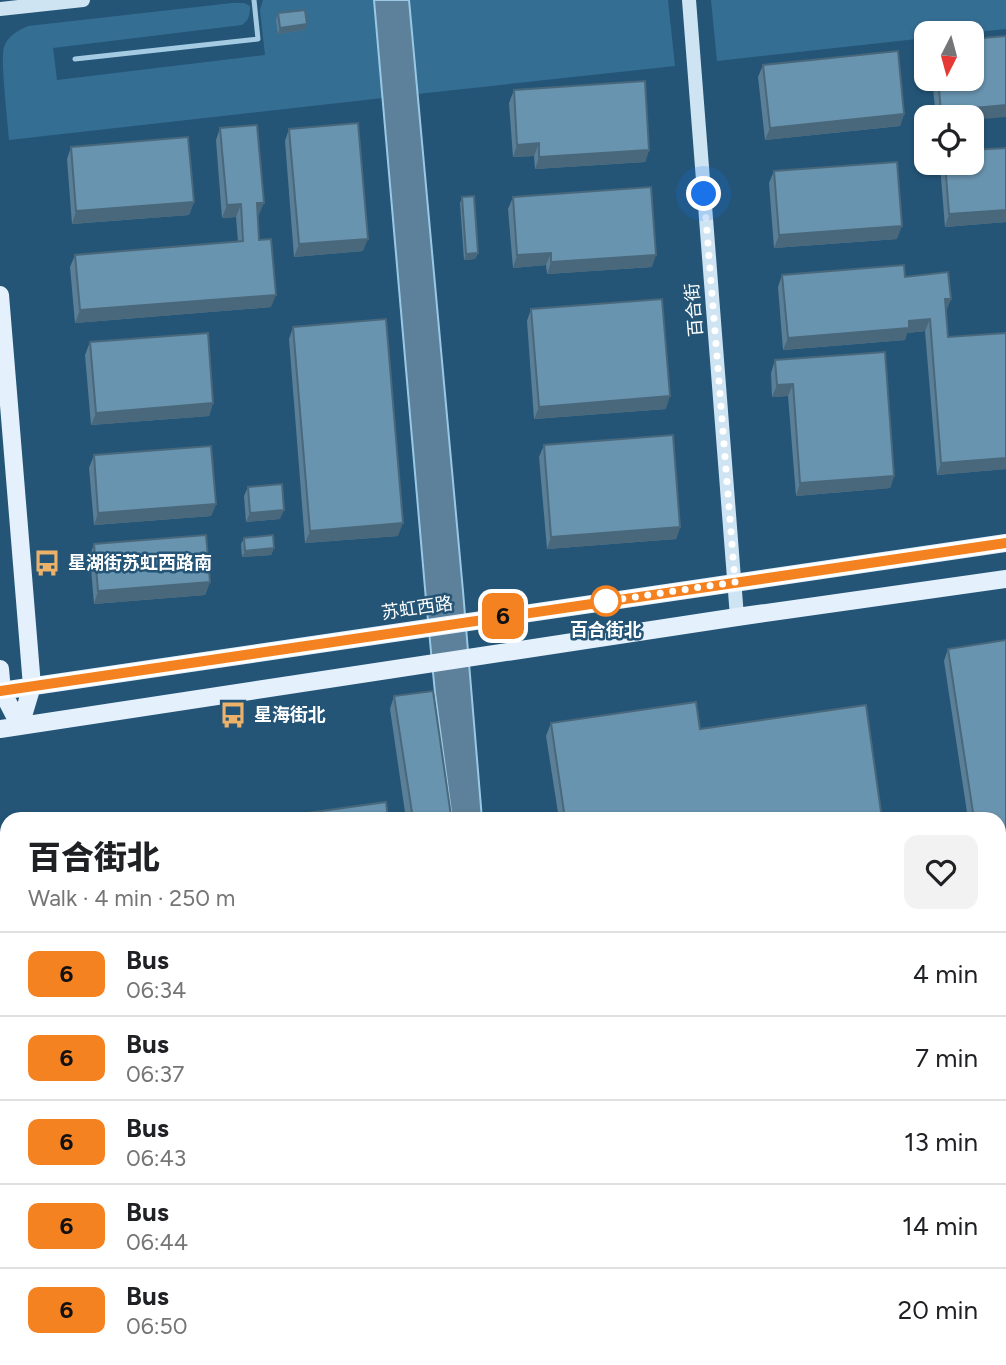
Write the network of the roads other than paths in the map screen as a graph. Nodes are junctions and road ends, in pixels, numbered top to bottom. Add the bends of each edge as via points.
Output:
1 (83, 0) edge
2 (254, 0) edge
3 (689, 0) edge
4 (0, 9) edge
5 (75, 59) dead end
6 (0, 295) edge
7 (1006, 543) edge
8 (1006, 579) edge
9 (735, 582) junction
10 (737, 617) junction
11 (0, 669) edge
12 (32, 686) junction
13 (1, 691) edge
14 (20, 726) junction
15 (0, 729) edge

1 - 4 street
2 - 5 lane via 258,38
3 - 9 street, 百合街
6 - 12 main road
7 - 9 main road, 苏虹西路
8 - 10 main road
9 - 10 street, 百合街
9 - 12 main road, 苏虹西路
10 - 14 main road
11 - 13 main road
12 - 13 main road, 苏虹西路
12 - 14 main road
13 - 14 main road
14 - 15 main road

